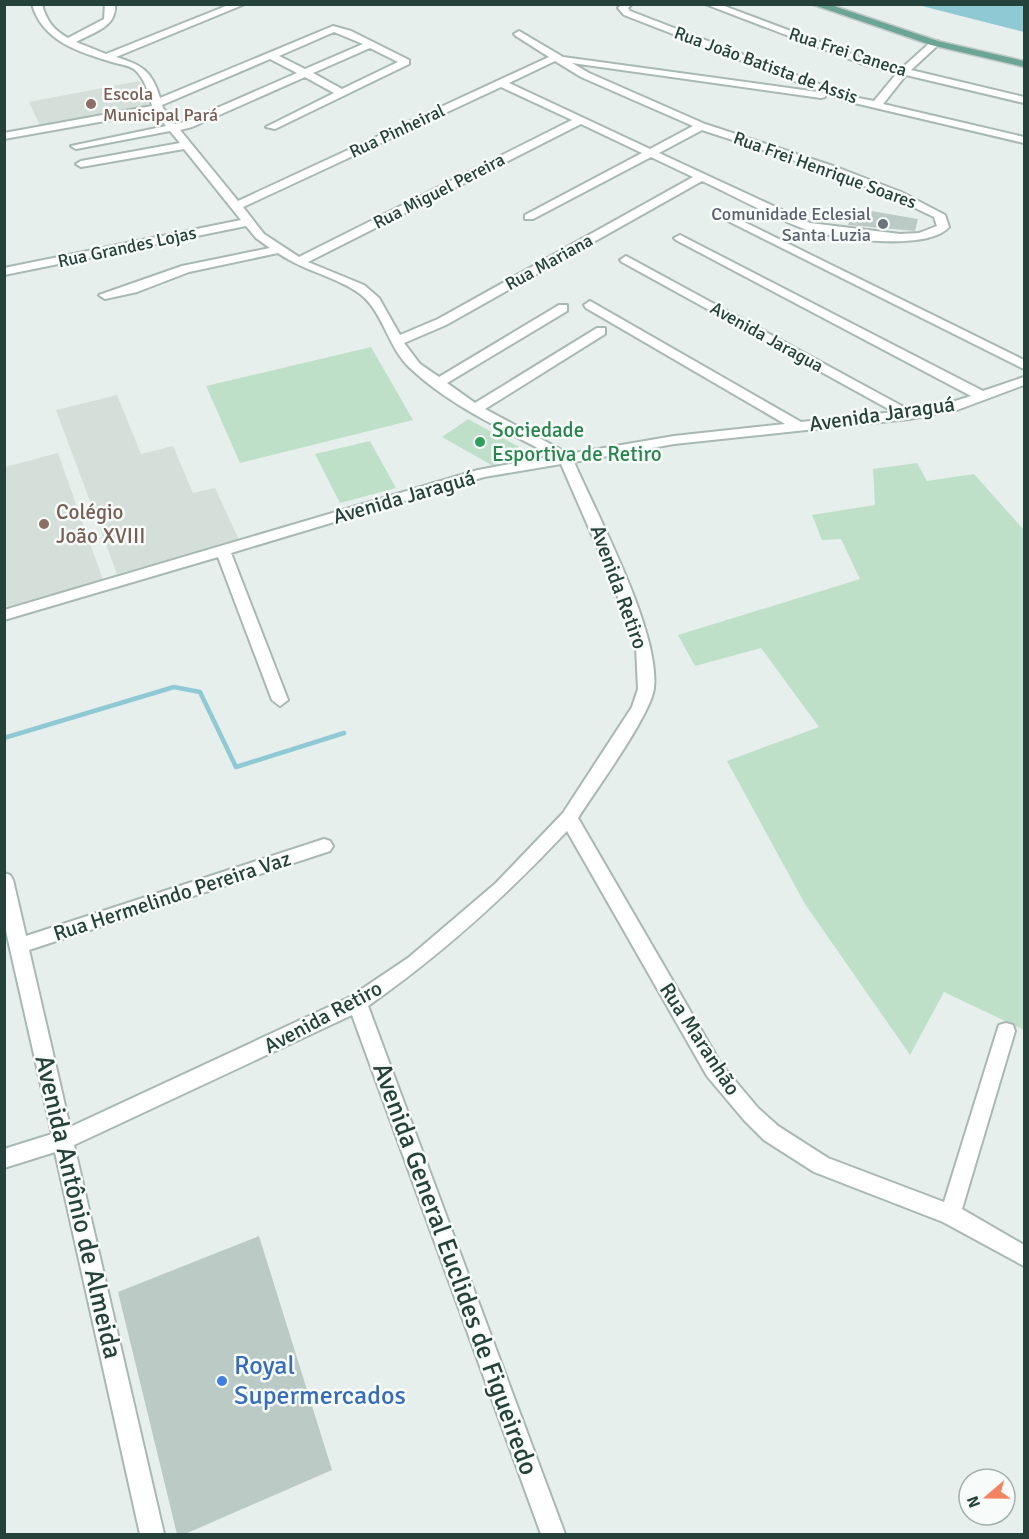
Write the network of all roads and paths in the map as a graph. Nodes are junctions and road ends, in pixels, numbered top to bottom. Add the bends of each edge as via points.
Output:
1 (37, 4) edge
2 (110, 4) edge
3 (241, 4) edge
4 (628, 4) edge
5 (709, 4) edge
6 (816, 4) edge
7 (519, 34) dead end
8 (68, 42) junction
9 (935, 43) junction
10 (371, 44) junction
11 (270, 54) junction
12 (109, 56) junction
13 (558, 57) junction
14 (1024, 64) edge
15 (903, 72) junction
16 (305, 73) junction
17 (501, 83) junction
18 (343, 93) junction
19 (850, 99) junction
20 (1024, 100) edge
21 (877, 104) junction
22 (157, 106) junction
23 (579, 121) junction
24 (701, 126) junction
25 (271, 127) dead end
26 (174, 129) junction
27 (4, 136) edge
28 (1024, 140) edge
29 (186, 145) junction
30 (76, 146) dead end
31 (648, 152) junction
32 (81, 164) dead end
33 (699, 178) junction
34 (237, 206) junction
35 (529, 217) dead end
36 (728, 217) dead end
37 (249, 222) junction
38 (680, 238) dead end
39 (277, 250) junction
40 (626, 260) dead end
41 (298, 262) junction
42 (4, 272) edge
43 (105, 295) dead end
44 (590, 305) dead end
45 (563, 308) dead end
46 (601, 331) dead end
47 (397, 341) junction
48 (1024, 365) edge
49 (1024, 381) edge
50 (437, 384) junction
51 (984, 397) junction
52 (475, 409) junction
53 (909, 415) junction
54 (798, 426) junction
55 (565, 458) junction
56 (223, 550) junction
57 (4, 615) edge
58 (280, 700) dead end
59 (569, 818) junction
60 (324, 846) dead end
61 (4, 880) edge
62 (19, 946) junction
63 (357, 1003) junction
64 (1006, 1031) dead end
65 (63, 1140) junction
66 (4, 1159) edge
67 (950, 1214) junction
68 (1024, 1256) edge
69 (152, 1534) edge
70 (553, 1534) edge

1 - 8 street via 40,21 47,30
2 - 8 street via 108,21
3 - 12 street
4 - 19 street, Rua João Batista de Assis via 623,8 627,13
5 - 15 street, Rua Frei Caneca via 868,63
6 - 9 main road
7 - 13 street, Rua Frei Henrique Soares
8 - 12 street
9 - 14 main road
9 - 15 street
10 - 11 street via 333,30
10 - 16 street
10 - 18 street via 406,64
11 - 16 street
11 - 22 street
12 - 22 street via 146,75
13 - 17 street, Rua Pinheiral
13 - 19 street
13 - 24 street, Rua Frei Henrique Soares via 585,75
15 - 20 street, Rua Frei Caneca
15 - 21 street
16 - 18 street
16 - 26 street
17 - 23 street, Rua Frei Henrique Soares
17 - 34 street, Rua Pinheiral
18 - 25 street
19 - 21 street, Rua João Batista de Assis
21 - 28 street, Rua João Batista de Assis
22 - 26 street
22 - 27 street
23 - 31 street, Rua Frei Henrique Soares
23 - 41 street, Rua Miguel Pereira
24 - 31 street
24 - 33 street, Rua Frei Henrique Soares via 897,194 939,215 944,227 927,237 834,232 786,218
26 - 29 street
26 - 30 street
29 - 32 street
29 - 34 street
31 - 33 street, Rua Frei Henrique Soares
31 - 35 street
33 - 47 street, Rua Mariana via 442,322
34 - 37 street
36 - 48 street
37 - 39 street
37 - 42 street, Rua Grandes Lojas
38 - 51 street
39 - 41 street
39 - 43 street via 186,269
40 - 53 street, Avenida Jaragua
41 - 47 street via 347,281 368,294
44 - 54 street
45 - 50 street
46 - 52 street
47 - 50 street via 416,367
49 - 51 street, Avenida Jaraguá
50 - 52 street
51 - 53 street, Avenida Jaraguá
52 - 55 street
53 - 54 street, Avenida Jaraguá
54 - 55 street, Avenida Jaraguá via 674,440
55 - 56 street, Avenida Jaraguá via 483,474
55 - 59 street, Avenida Retiro via 620,581 644,647 646,671 640,708
56 - 57 street, Avenida Jaraguá
56 - 58 street
59 - 63 street, Avenida Retiro via 493,896 414,964
59 - 67 street, Rua Maranhão via 708,1060 751,1114 771,1133 821,1165
60 - 62 street, Rua Hermelindo Pereira Vaz
61 - 62 street, Avenida Antônio de Almeida
62 - 65 street, Avenida Antônio de Almeida
63 - 65 street, Avenida Retiro
63 - 70 street, Avenida General Euclides de Figueiredo
64 - 67 street
65 - 66 street, Avenida Retiro
65 - 69 street, Avenida Antônio de Almeida
67 - 68 street, Rua Maranhão

